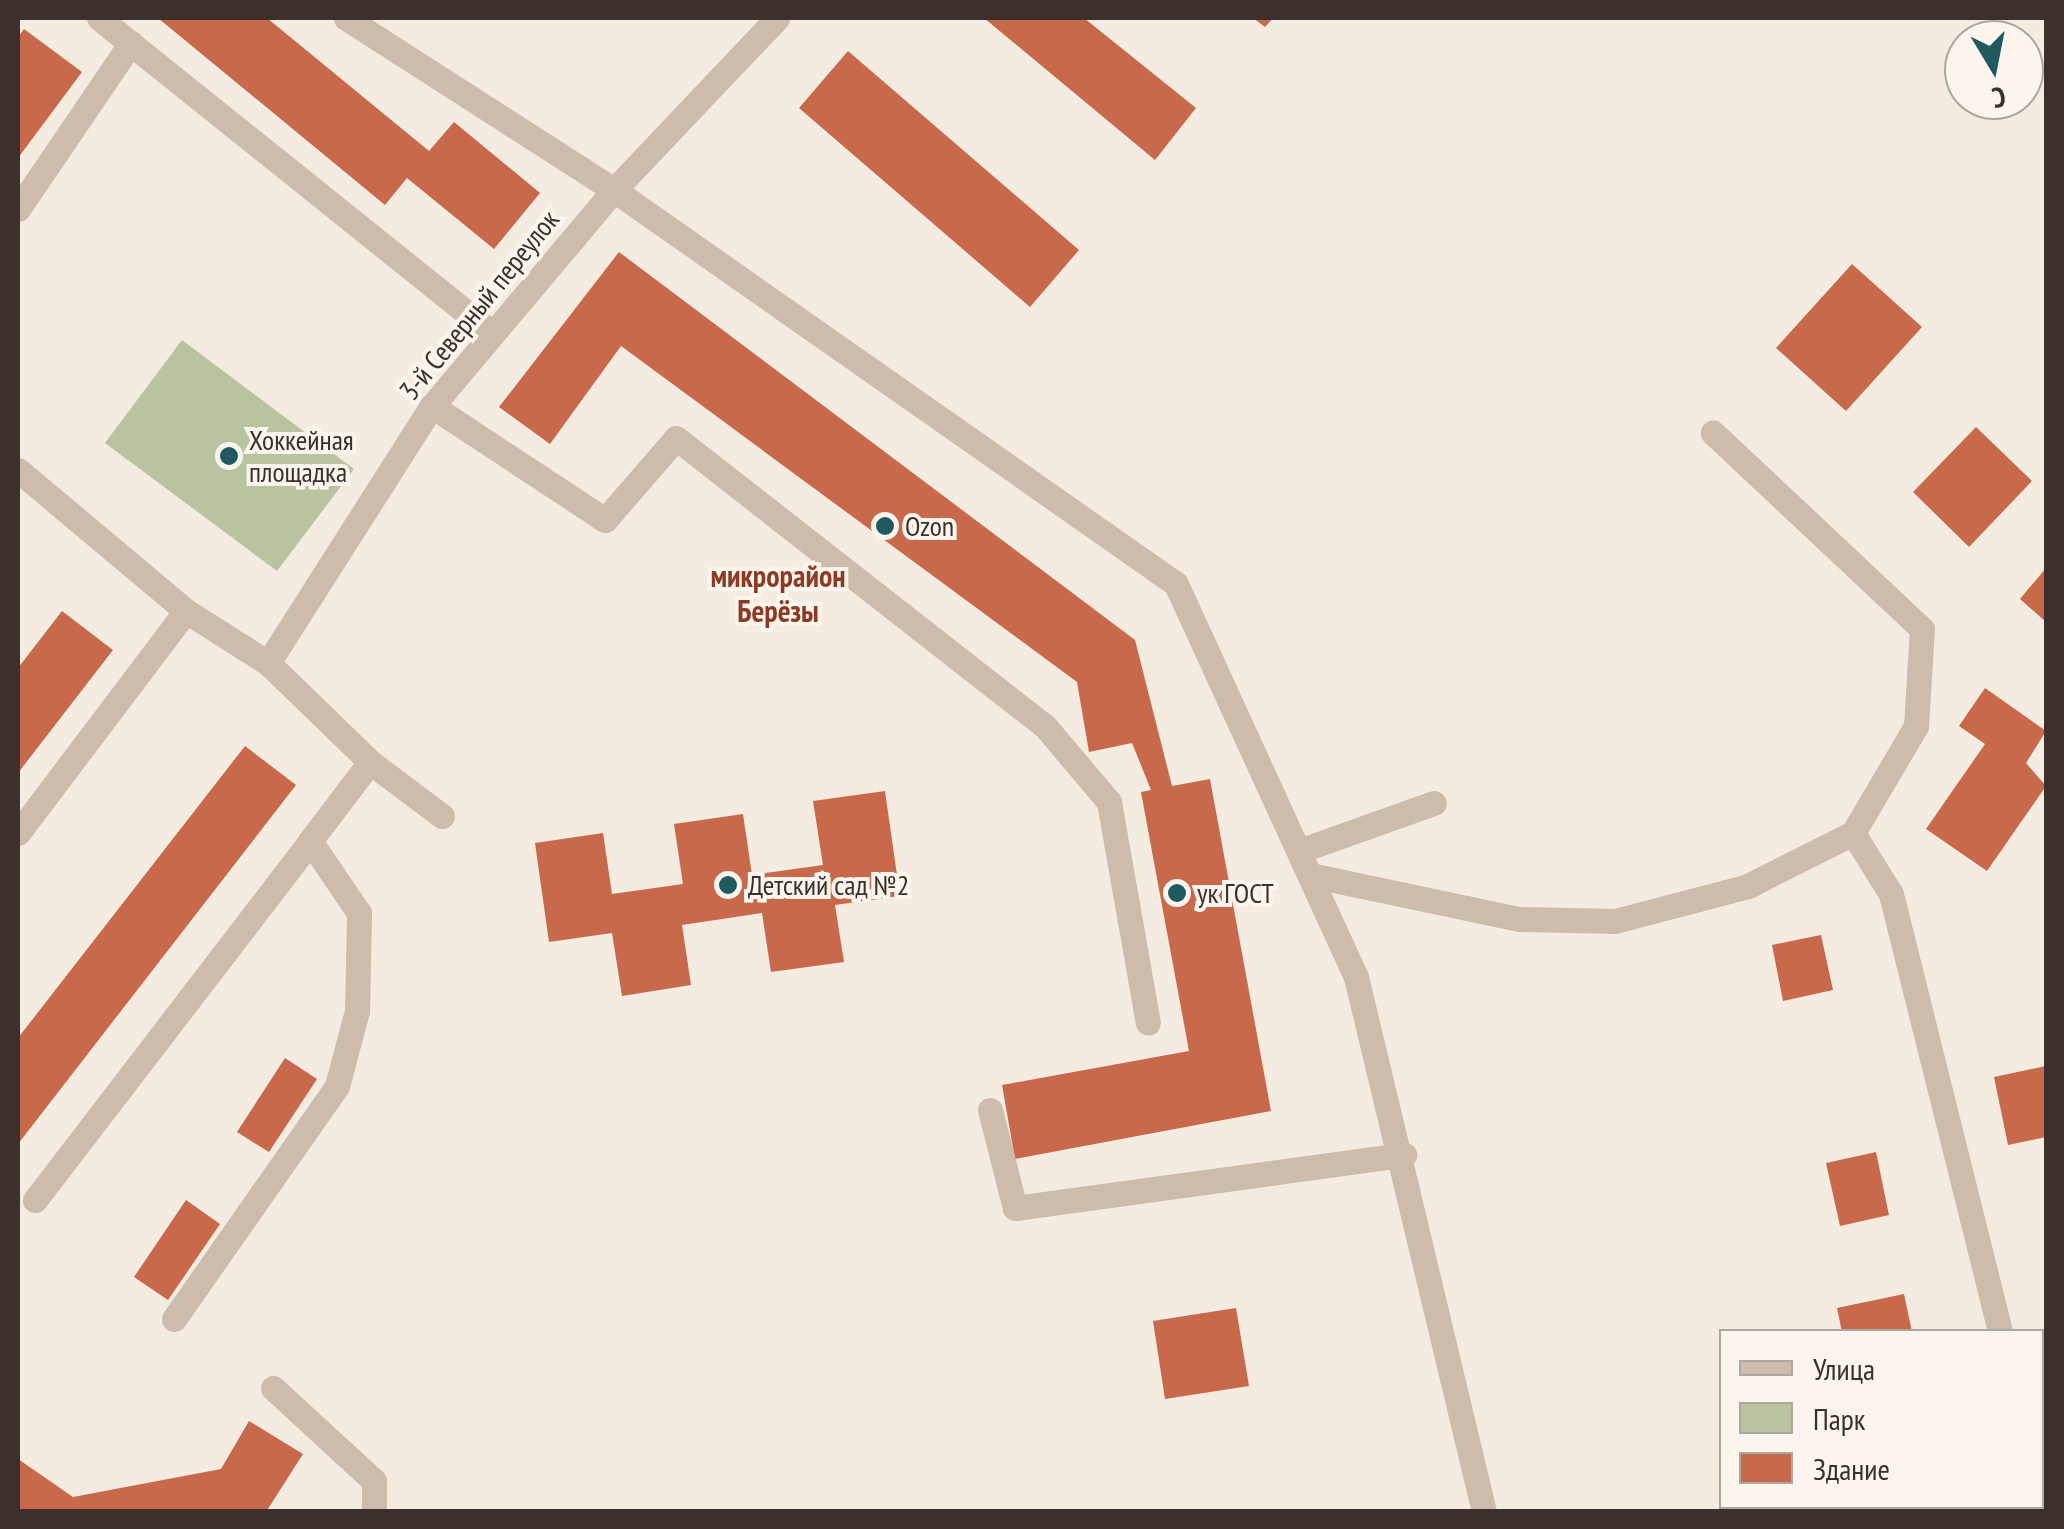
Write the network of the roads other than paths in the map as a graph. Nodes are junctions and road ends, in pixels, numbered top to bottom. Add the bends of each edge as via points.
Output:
1 (99, 18) edge
2 (346, 18) edge
3 (777, 18) edge
4 (131, 43) junction
5 (614, 190) junction
6 (18, 208) edge
7 (492, 333) junction
8 (432, 406) junction
9 (1713, 433) dead end
10 (18, 470) edge
11 (186, 612) junction
12 (268, 663) junction
13 (370, 762) junction
14 (1434, 803) dead end
15 (442, 816) dead end
16 (18, 833) edge
17 (1853, 833) junction
18 (310, 842) junction
19 (1299, 851) junction
20 (1310, 875) junction
21 (1148, 1024) dead end
22 (990, 1110) dead end
23 (1404, 1156) junction
24 (35, 1200) dead end
25 (174, 1319) dead end
26 (1999, 1329) edge
27 (273, 1388) dead end
28 (374, 1512) edge
29 (1484, 1512) edge

1 - 4 street
2 - 5 street
3 - 5 street, 3-й Северный переулок
4 - 6 street
4 - 7 street
5 - 7 street, 3-й Северный переулок
5 - 19 street via 1176,584
7 - 8 street, 3-й Северный переулок
8 - 12 street, 3-й Северный переулок
8 - 21 street via 606,520 676,438 1044,725 1108,802
9 - 17 street via 1922,629 1916,726
10 - 11 street
11 - 12 street
11 - 16 street
12 - 13 street
13 - 15 street
13 - 18 street
14 - 19 street
17 - 20 street via 1748,886 1616,921 1519,919
17 - 26 street via 1890,894
18 - 24 street
18 - 25 street via 359,914 357,1011 337,1086
19 - 20 street
20 - 23 street via 1356,977
22 - 23 street via 1016,1208
23 - 29 street
27 - 28 street via 374,1481

